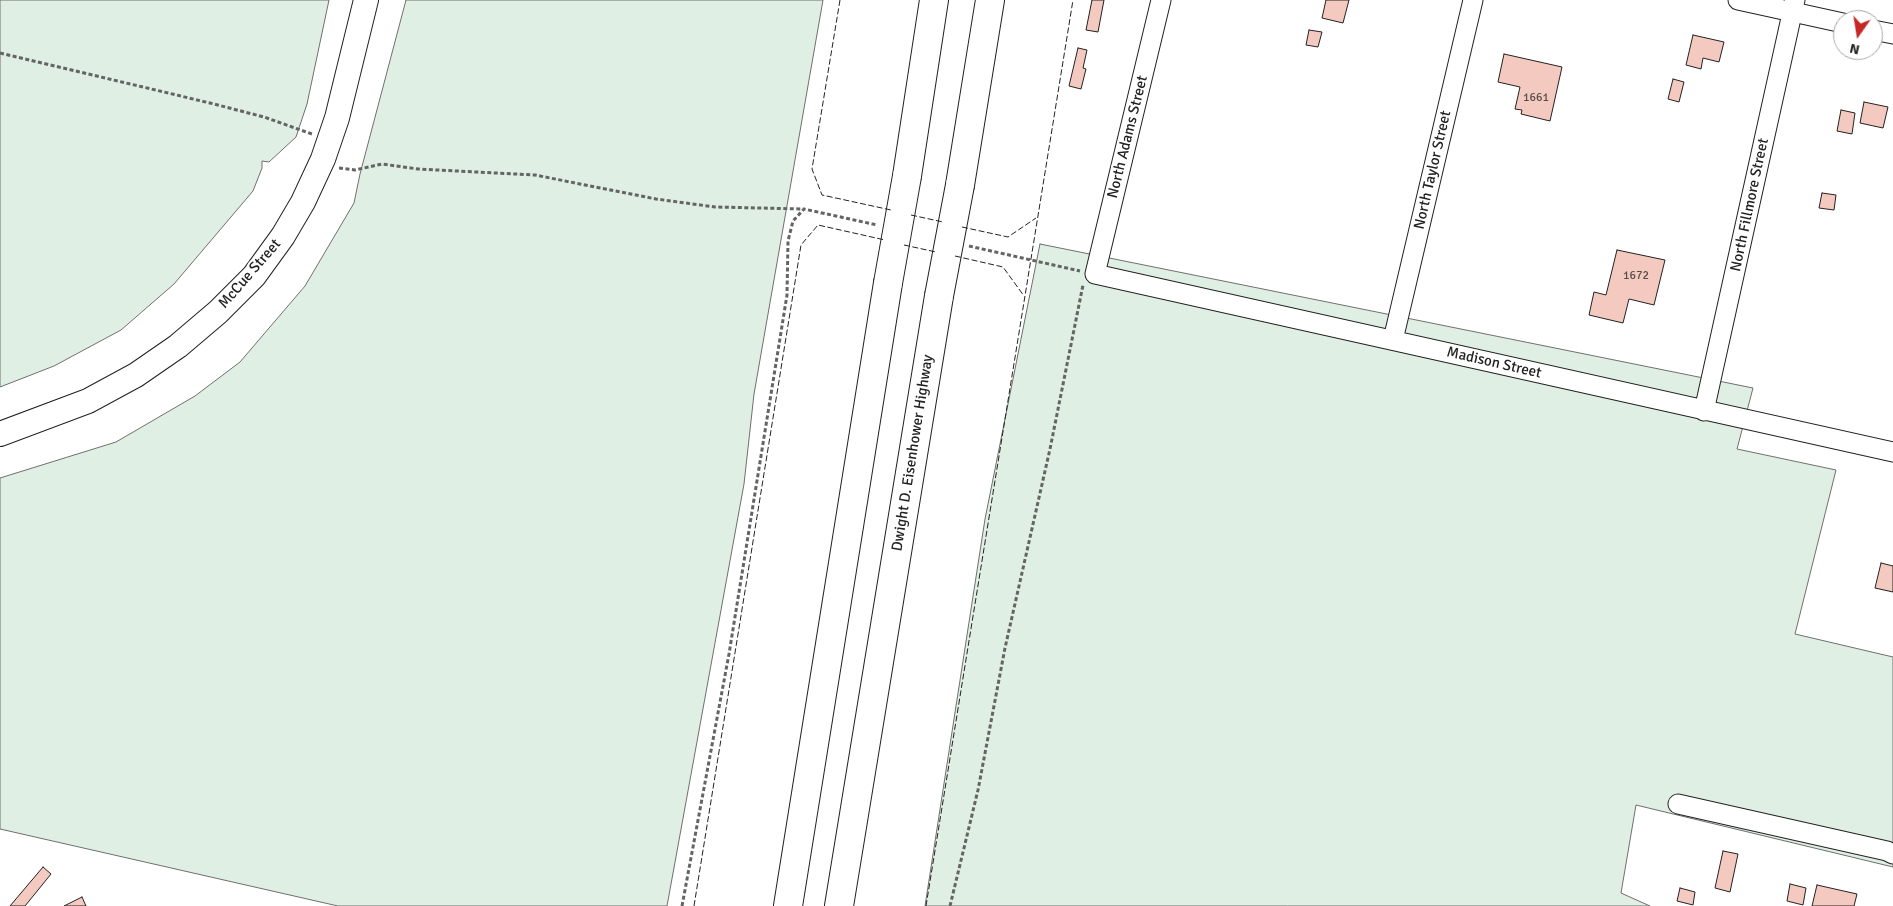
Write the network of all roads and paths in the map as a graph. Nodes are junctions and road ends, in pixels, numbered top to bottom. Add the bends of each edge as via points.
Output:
1 (366, 0) edge
2 (934, 0) edge
3 (990, 0) edge
4 (1161, 0) edge
5 (1472, 0) edge
6 (1738, 0) edge
7 (1793, 6) edge
8 (1833, 20) edge
9 (0, 53) edge
10 (329, 140) junction
11 (320, 165) junction
12 (804, 209) junction
13 (880, 226) dead end
14 (965, 245) dead end
15 (1090, 273) junction
16 (1392, 340) junction
17 (1704, 411) junction
18 (0, 434) edge
19 (1893, 452) edge
20 (1678, 804) dead end
21 (1893, 854) edge
22 (682, 906) edge
23 (788, 906) edge
24 (839, 906) edge
25 (950, 906) edge

1 - 10 main road, McCue Street
2 - 23 highway, bridge
3 - 24 highway, Dwight D. Eisenhower Highway, bridge
4 - 15 street, North Adams Street
5 - 16 street, North Taylor Street
6 - 7 street
7 - 8 street
7 - 17 street, North Fillmore Street
9 - 10 path via 255,115
10 - 11 main road, McCue Street
11 - 12 path via 355,170 382,164 536,176 715,207
11 - 18 main road, McCue Street via 283,236 254,276 178,346 136,375 88,401
12 - 13 path
12 - 22 path via 793,221 788,241 786,304 729,654
14 - 15 path
15 - 16 street, Madison Street
15 - 25 path
16 - 17 street, Madison Street
17 - 19 street, Madison Street
20 - 21 street

